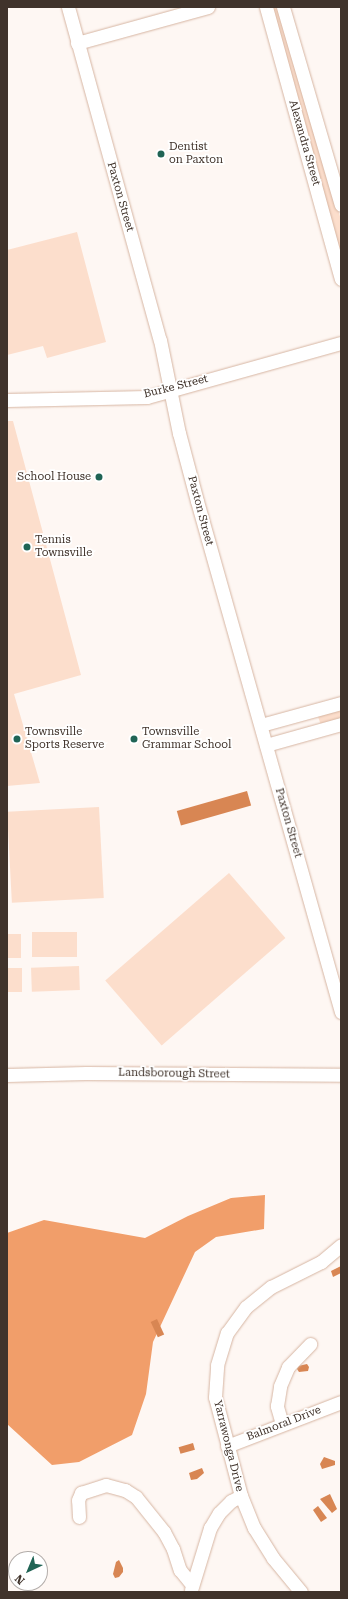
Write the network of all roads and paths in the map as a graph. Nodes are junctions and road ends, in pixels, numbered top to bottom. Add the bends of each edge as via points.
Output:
1 (68, 7) edge
2 (208, 7) edge
3 (266, 7) edge
4 (283, 7) edge
5 (77, 43) junction
6 (341, 205) edge
7 (341, 279) edge
8 (341, 343) edge
9 (170, 390) junction
10 (7, 400) edge
11 (341, 703) edge
12 (341, 724) edge
13 (261, 725) junction
14 (266, 745) junction
15 (341, 1012) edge
16 (7, 1075) edge
17 (341, 1075) edge
18 (341, 1245) edge
19 (310, 1344) dead end
20 (341, 1402) edge
21 (282, 1424) junction
22 (227, 1446) junction
23 (241, 1496) junction
24 (79, 1517) dead end
25 (192, 1588) edge
26 (301, 1592) edge

1 - 5 street, Paxton Street
2 - 5 street
3 - 7 street, Alexandra Street
4 - 6 street, Alexandra Street
5 - 9 street, Paxton Street via 160,340
8 - 9 street, Burke Street
9 - 10 street, Burke Street via 146,397
9 - 13 street, Paxton Street via 186,460
11 - 13 street
12 - 14 street
13 - 14 street, Paxton Street
14 - 15 street, Paxton Street
16 - 17 street, Landsborough Street
18 - 22 street, Yarrawonga Drive via 321,1262 270,1287 257,1297 246,1307 227,1333 217,1365 215,1397
19 - 21 street via 288,1367 280,1386 277,1406
20 - 21 street, Balmoral Drive
21 - 22 street, Balmoral Drive
22 - 23 street, Yarrawonga Drive
23 - 25 street via 231,1501 219,1513 210,1528
23 - 26 street, Yarrawonga Drive via 258,1534
24 - 25 street via 78,1500 81,1493 106,1485 125,1490 136,1497 164,1532 180,1570

